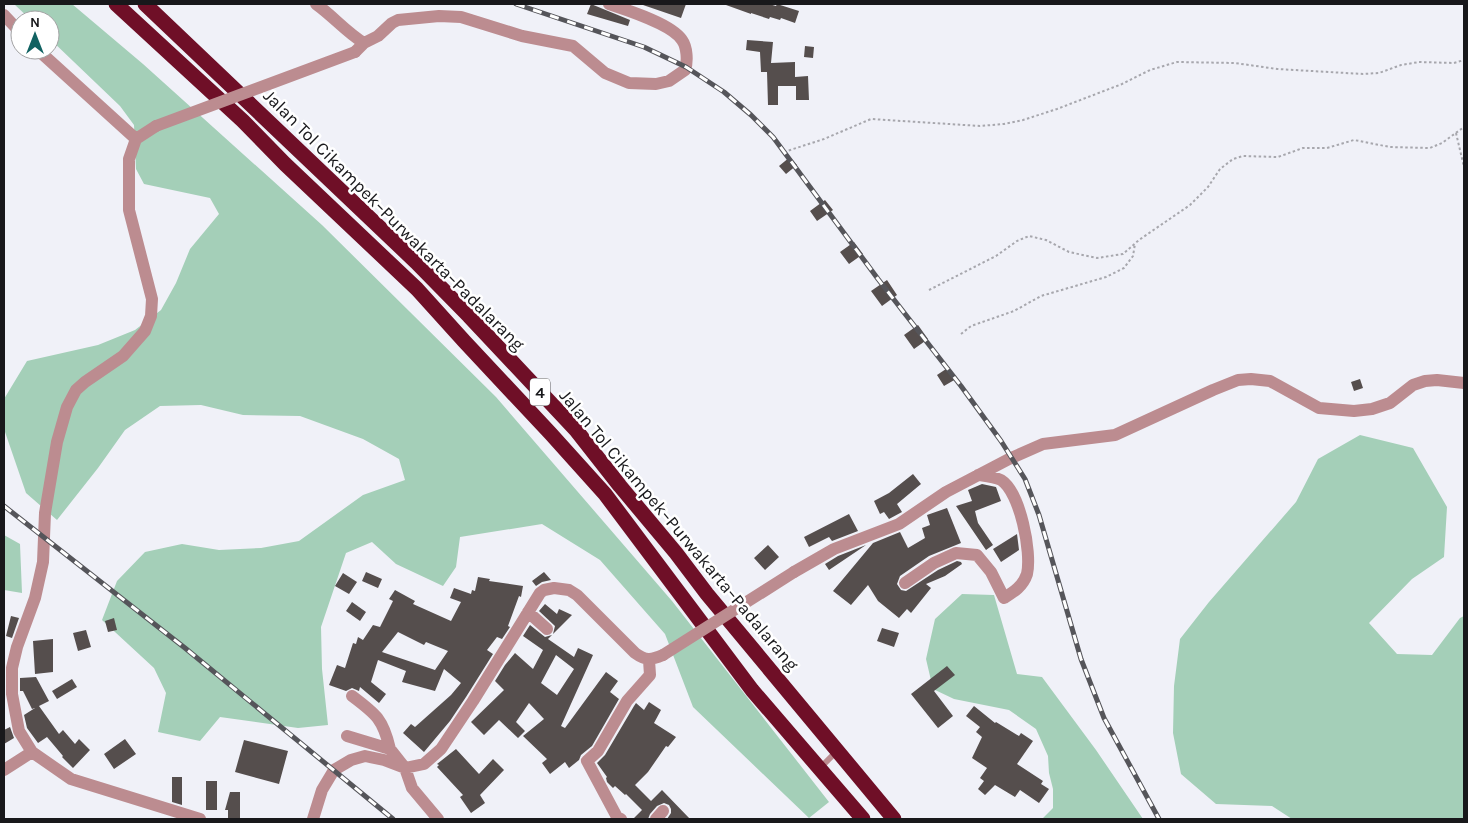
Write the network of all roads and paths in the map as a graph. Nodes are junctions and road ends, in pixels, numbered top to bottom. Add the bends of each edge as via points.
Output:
1 (116, 4) edge
2 (145, 4) edge
3 (316, 4) edge
4 (609, 4) edge
5 (360, 48) junction
6 (49, 60) edge
7 (1464, 60) edge
8 (1464, 128) edge
9 (1456, 133) junction
10 (136, 139) junction
11 (784, 152) dead end
12 (1464, 167) edge
13 (1135, 244) junction
14 (929, 290) dead end
15 (961, 334) dead end
16 (1464, 383) edge
17 (978, 475) junction
18 (905, 583) dead end
19 (528, 612) junction
20 (547, 629) dead end
21 (649, 660) junction
22 (352, 696) dead end
23 (347, 736) dead end
24 (390, 749) junction
25 (838, 750) junction
26 (32, 752) junction
27 (405, 768) junction
28 (820, 768) junction
29 (4, 770) edge
30 (617, 818) edge
31 (200, 819) edge
32 (313, 819) edge
33 (438, 819) edge
34 (863, 819) edge
35 (894, 819) edge

1 - 28 highway, Jalan Tol Cikampek–Purwakarta–Padalarang / 4 via 236,114 417,289 551,434 605,494 752,690
2 - 25 highway, Jalan Tol Cikampek–Purwakarta–Padalarang / 4 via 416,262 576,430 707,594
3 - 5 street via 351,35
4 - 5 street via 645,16 683,40 685,70 669,81 629,83 606,73 573,46 522,36 461,17 398,20
5 - 10 street, bridge via 156,126
6 - 10 street
7 - 11 path via 1419,62 1363,74 1235,63 1177,62 1023,120 980,126 871,119
8 - 9 path
9 - 12 path
9 - 13 path via 1430,148 1390,147 1354,140 1327,148 1302,148 1278,157 1243,156 1233,159 1220,169 1190,205
10 - 26 street via 129,159 129,210 152,299 151,316 145,332 123,356 76,390 67,407 57,442 36,598 12,668 18,731
13 - 14 path via 1123,254 1097,258 1069,252 1046,240 1029,236
13 - 15 path via 1133,256 1124,268 1106,277 1041,296 1014,311 970,326
16 - 17 street via 1437,380 1413,385 1390,403 1354,411 1319,408 1270,381 1238,380 1115,435 1043,444
17 - 18 street via 1000,479 1010,488 1017,504 1028,546 1027,574 1019,589 1004,598 984,561 977,555 962,553 934,563
17 - 21 street, bridge via 899,524 834,549 663,655
19 - 20 street
19 - 21 street via 544,590 569,590 635,653
19 - 27 street via 441,749 424,764
21 - 30 street via 650,675 627,701 598,751 587,761
22 - 24 street via 381,722
23 - 24 street
24 - 27 street
25 - 28 lane
25 - 35 highway, Jalan Tol Cikampek–Purwakarta–Padalarang / 4
26 - 29 street
26 - 31 street via 71,779
27 - 32 street via 365,756 351,760 334,770 322,790
27 - 33 street via 412,788
28 - 34 highway, Jalan Tol Cikampek–Purwakarta–Padalarang / 4

